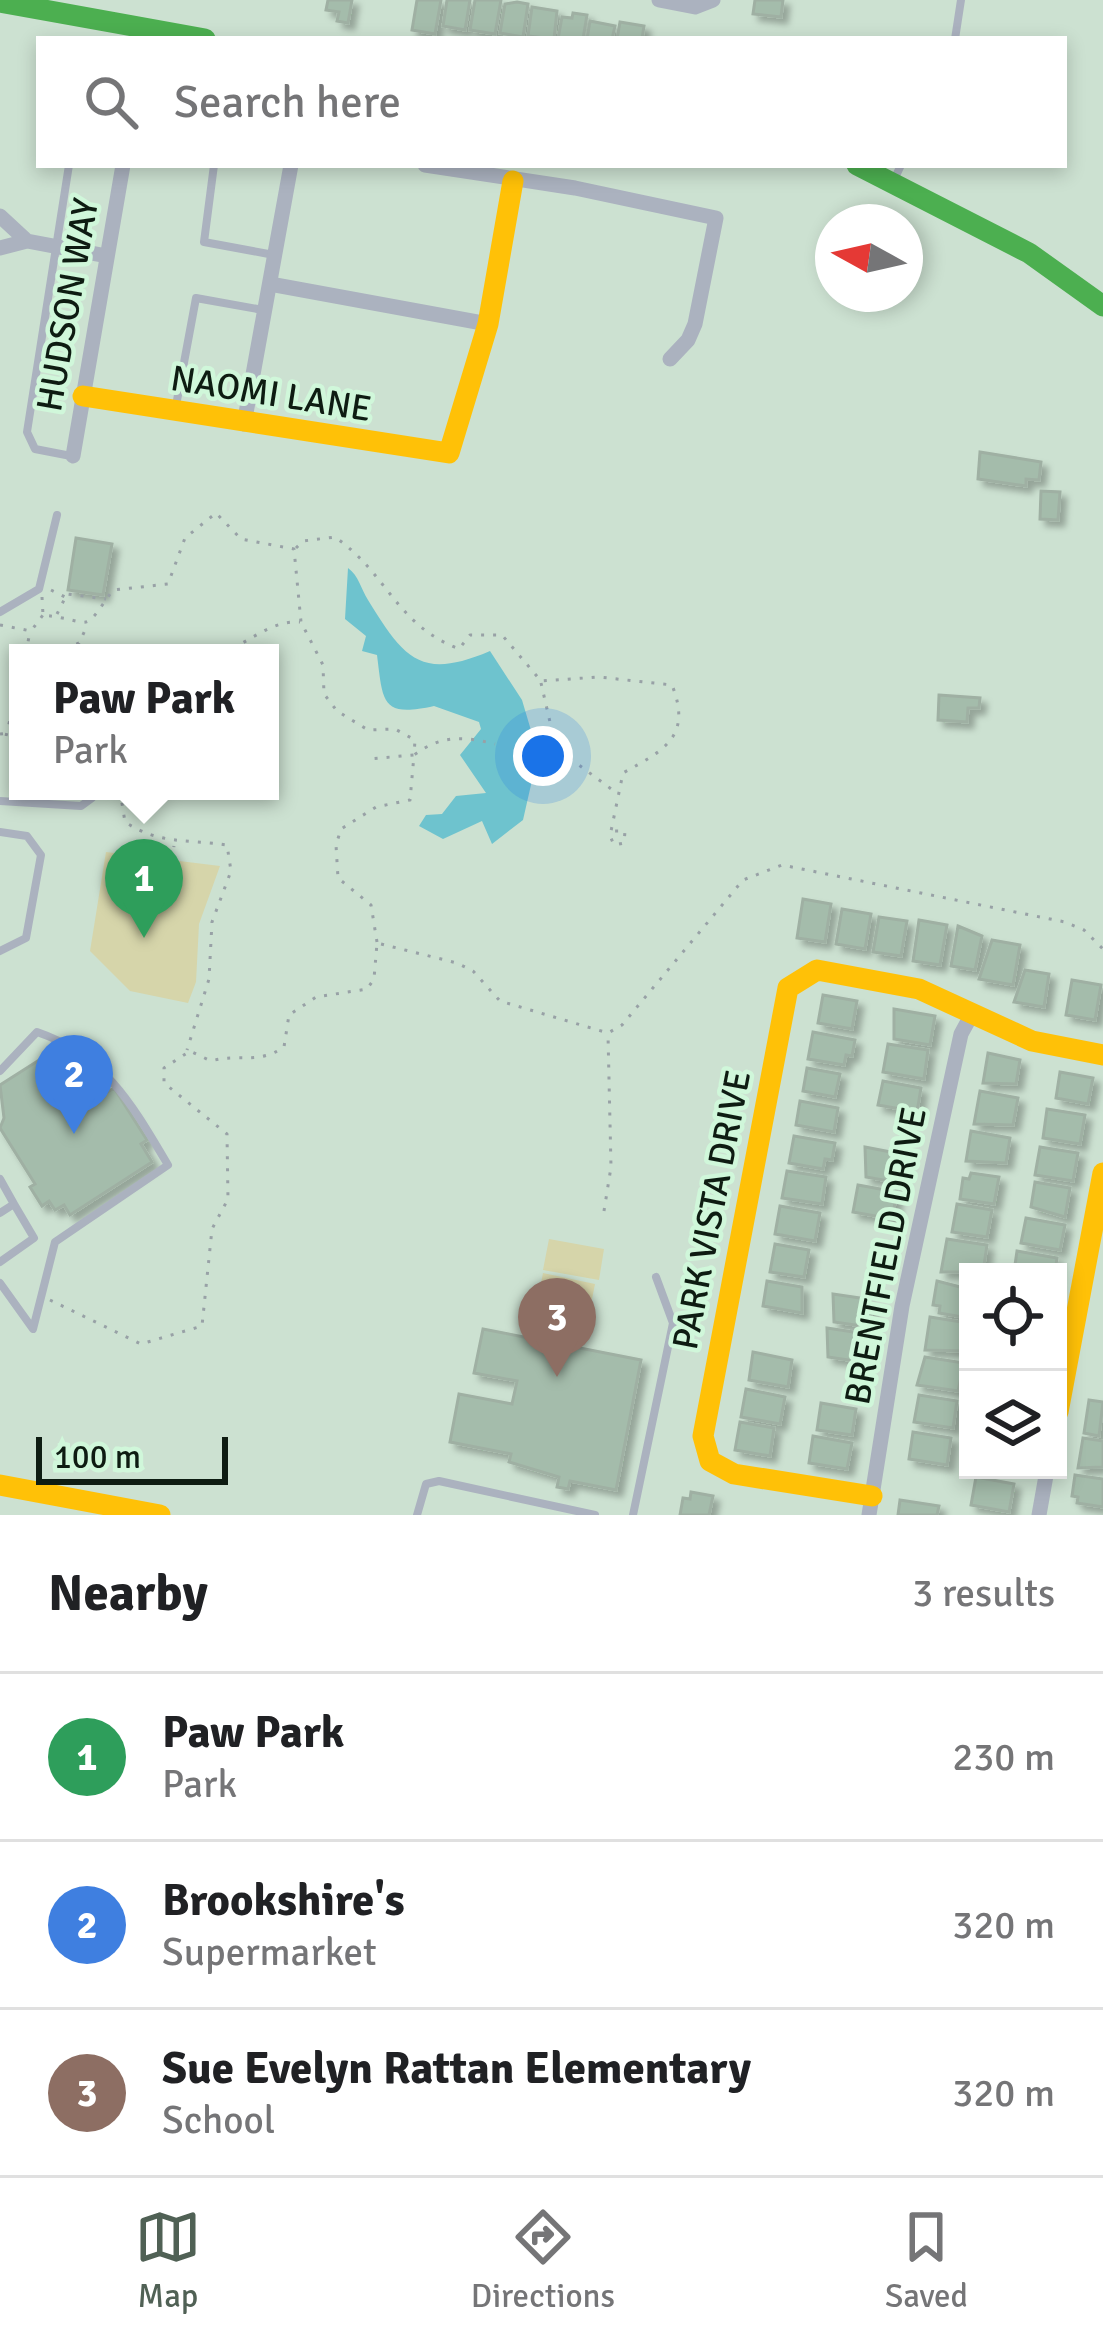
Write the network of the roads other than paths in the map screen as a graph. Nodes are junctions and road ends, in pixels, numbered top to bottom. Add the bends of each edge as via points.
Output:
1 (658, 0) edge
2 (961, 0) edge
3 (0, 2) edge
4 (712, 2) edge
5 (146, 34) edge
6 (955, 36) edge
7 (68, 168) edge
8 (122, 168) edge
9 (214, 168) edge
10 (290, 168) edge
11 (442, 168) edge
12 (897, 174) edge
13 (513, 181) junction
14 (0, 216) edge
15 (27, 241) junction
16 (53, 246) junction
17 (0, 248) edge
18 (275, 255) junction
19 (107, 256) junction
20 (270, 284) junction
21 (1103, 306) edge
22 (265, 310) junction
23 (488, 324) junction
24 (670, 359) dead end
25 (83, 396) junction
26 (175, 412) junction
27 (244, 424) junction
28 (73, 456) joint
29 (57, 515) dead end
30 (0, 612) edge
31 (89, 800) edge
32 (0, 801) edge
33 (0, 832) edge
34 (0, 951) edge
35 (973, 1012) junction
36 (1103, 1055) edge
37 (0, 1071) edge
38 (1103, 1173) edge
39 (0, 1179) edge
40 (14, 1204) junction
41 (0, 1214) edge
42 (34, 1238) junction
43 (55, 1242) junction
44 (0, 1262) edge
45 (656, 1277) dead end
46 (0, 1282) edge
47 (1066, 1371) edge
48 (1045, 1479) edge
49 (0, 1485) edge
50 (870, 1506) edge
51 (160, 1515) edge
52 (417, 1515) edge
53 (595, 1515) edge
54 (633, 1515) edge
55 (1039, 1515) edge

1 - 4 street
2 - 6 lane
3 - 5 street
7 - 16 lane
8 - 19 street, HUDSON WAY
9 - 18 lane via 204,242
10 - 18 street
11 - 13 street
12 - 21 street
13 - 23 street
13 - 24 street via 716,218 694,323
14 - 15 street
15 - 16 street
15 - 17 street
16 - 19 street
16 - 28 lane via 27,432 35,449
18 - 20 street
19 - 25 street, HUDSON WAY
20 - 22 street
20 - 23 street
22 - 26 lane via 196,298
22 - 27 street
23 - 27 street, NAOMI LANE via 449,453
25 - 26 street, NAOMI LANE
25 - 28 street, HUDSON WAY
26 - 27 street, NAOMI LANE
29 - 30 lane via 39,589
31 - 32 lane
33 - 34 lane via 27,836 41,855 26,938
35 - 36 street via 1032,1041
35 - 50 street, BRENTFIELD DRIVE via 961,1034 902,1306
35 - 50 street, PARK VISTA DRIVE via 919,989 817,970 788,988 703,1436 710,1461 734,1474
37 - 43 lane via 38,1032 73,1044 122,1087 169,1165
38 - 47 street
39 - 40 lane
40 - 41 lane
40 - 42 lane
42 - 43 lane
42 - 44 lane
43 - 46 lane via 33,1329
45 - 54 lane via 673,1323
48 - 55 street
49 - 51 street
52 - 53 lane via 426,1484 439,1481

